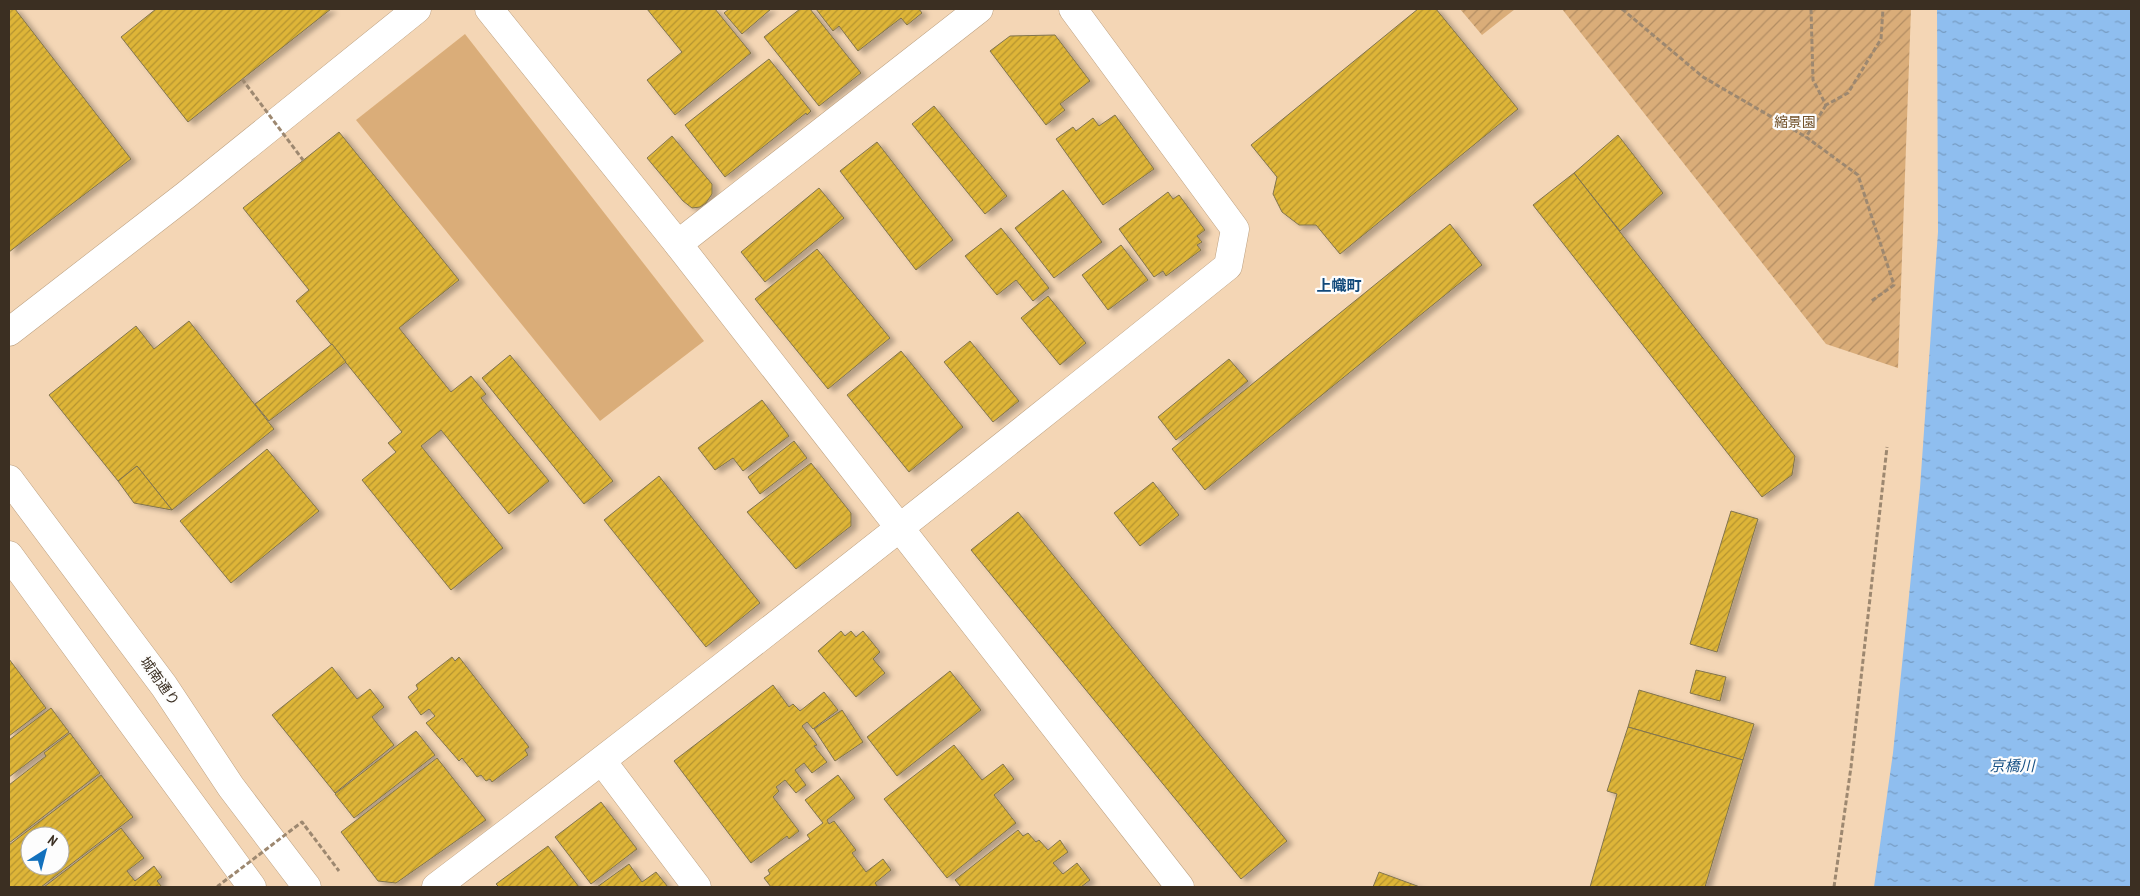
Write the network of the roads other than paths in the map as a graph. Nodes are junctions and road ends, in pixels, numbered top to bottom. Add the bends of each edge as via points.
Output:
1 (417, 9) edge
2 (489, 9) edge
3 (979, 9) edge
4 (1073, 9) edge
5 (678, 244) junction
6 (9, 332) edge
7 (9, 479) edge
8 (900, 530) junction
9 (9, 555) edge
10 (602, 761) junction
11 (252, 887) edge
12 (307, 887) edge
13 (436, 887) edge
14 (697, 887) edge
15 (1180, 887) edge

1 - 6 street
2 - 5 street
3 - 5 street
4 - 8 street via 1235,228 1228,266
5 - 8 street
7 - 12 street, 城南通り via 164,686 231,787
8 - 10 street
8 - 15 street
9 - 11 street
10 - 13 street
10 - 14 street

